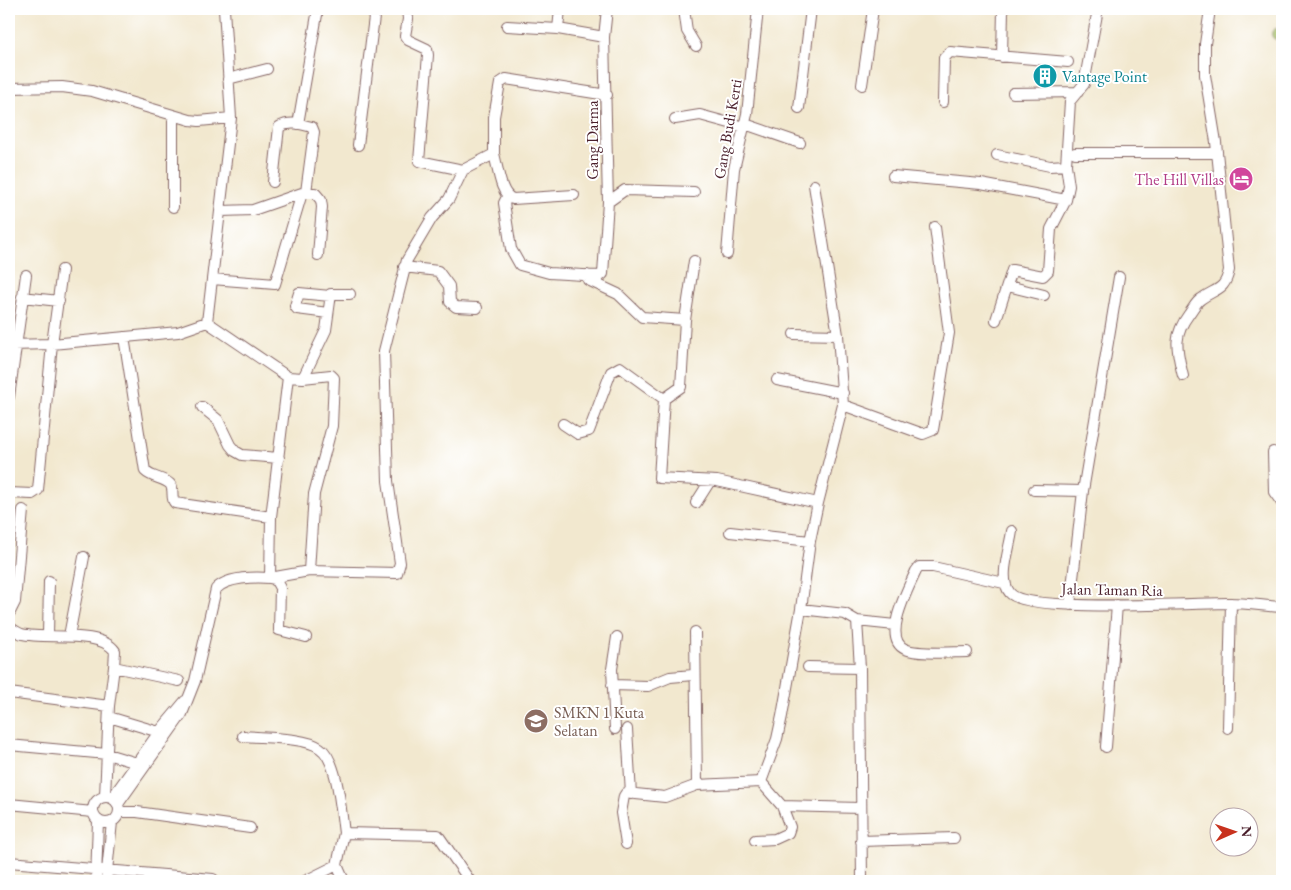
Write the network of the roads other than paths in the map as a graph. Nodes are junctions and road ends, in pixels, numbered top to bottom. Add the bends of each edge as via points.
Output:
1 (224, 9) edge
2 (318, 9) edge
3 (375, 9) edge
4 (407, 9) edge
5 (560, 9) edge
6 (607, 9) edge
7 (684, 9) edge
8 (758, 9) edge
9 (811, 9) edge
10 (873, 9) edge
11 (1004, 9) edge
12 (1098, 9) edge
13 (1210, 9) edge
14 (508, 26) dead end
15 (558, 29) junction
16 (604, 36) junction
17 (696, 46) dead end
18 (1002, 57) junction
19 (1068, 62) dead end
20 (267, 69) dead end
21 (228, 79) junction
22 (862, 85) dead end
23 (9, 88) edge
24 (1078, 92) junction
25 (9, 93) edge
26 (1013, 94) dead end
27 (607, 95) junction
28 (943, 102) dead end
29 (799, 108) dead end
30 (173, 115) junction
31 (231, 118) junction
32 (675, 120) dead end
33 (298, 124) junction
34 (744, 126) junction
35 (800, 144) dead end
36 (358, 145) dead end
37 (1075, 153) dead end
38 (1216, 153) junction
39 (494, 154) junction
40 (997, 155) dead end
41 (1066, 165) junction
42 (463, 170) junction
43 (893, 176) dead end
44 (273, 182) dead end
45 (814, 185) dead end
46 (694, 192) dead end
47 (304, 193) junction
48 (574, 195) dead end
49 (507, 197) junction
50 (1066, 200) junction
51 (608, 202) junction
52 (173, 207) dead end
53 (221, 211) junction
54 (934, 227) dead end
55 (727, 254) dead end
56 (318, 255) dead end
57 (694, 261) dead end
58 (404, 267) junction
59 (62, 270) dead end
60 (26, 275) dead end
61 (588, 275) junction
62 (1119, 277) dead end
63 (212, 279) junction
64 (1008, 286) junction
65 (350, 294) dead end
66 (1044, 295) dead end
67 (330, 296) junction
68 (22, 297) junction
69 (59, 301) junction
70 (477, 308) dead end
71 (328, 313) junction
72 (685, 320) junction
73 (996, 320) dead end
74 (208, 322) junction
75 (794, 334) dead end
76 (838, 335) junction
77 (124, 337) junction
78 (52, 344) junction
79 (12, 345) edge
80 (1183, 376) dead end
81 (288, 377) junction
82 (303, 378) junction
83 (777, 380) dead end
84 (843, 393) junction
85 (9, 397) edge
86 (664, 399) junction
87 (844, 405) junction
88 (202, 407) dead end
89 (563, 424) dead end
90 (1273, 452) dead end
91 (279, 458) junction
92 (710, 480) junction
93 (1034, 490) dead end
94 (1083, 491) junction
95 (9, 493) edge
96 (696, 503) dead end
97 (818, 503) junction
98 (1282, 503) edge
99 (23, 510) dead end
100 (271, 517) junction
101 (1012, 531) dead end
102 (730, 532) dead end
103 (810, 541) junction
104 (84, 557) dead end
105 (309, 571) junction
106 (270, 578) junction
107 (49, 581) dead end
108 (1004, 583) junction
109 (1231, 603) junction
110 (1070, 605) junction
111 (1117, 606) junction
112 (1282, 607) edge
113 (801, 609) junction
114 (10, 611) edge
115 (857, 621) junction
116 (894, 625) junction
117 (9, 626) edge
118 (694, 632) dead end
119 (48, 636) junction
120 (69, 636) junction
121 (306, 637) dead end
122 (618, 637) dead end
123 (968, 652) dead end
124 (114, 666) junction
125 (808, 667) dead end
126 (860, 668) junction
127 (693, 675) junction
128 (179, 681) dead end
129 (612, 685) junction
130 (9, 693) edge
131 (188, 699) junction
132 (109, 706) junction
133 (109, 717) junction
134 (1228, 728) dead end
135 (615, 729) dead end
136 (627, 729) dead end
137 (159, 732) junction
138 (244, 736) dead end
139 (9, 745) edge
140 (1106, 747) dead end
141 (107, 754) junction
142 (137, 763) junction
143 (761, 782) junction
144 (697, 785) junction
145 (631, 794) junction
146 (114, 803) junction
147 (9, 804) edge
148 (782, 806) junction
149 (860, 808) junction
150 (96, 816) junction
151 (112, 822) junction
152 (250, 828) dead end
153 (344, 833) junction
154 (954, 838) dead end
155 (755, 840) dead end
156 (861, 841) junction
157 (626, 844) dead end
158 (9, 862) edge
159 (337, 865) junction
160 (103, 874) edge
161 (212, 880) dead end
162 (96, 881) edge
163 (305, 881) edge
164 (344, 881) edge
165 (470, 881) edge
166 (862, 881) edge

1 - 21 street
2 - 33 street
3 - 36 street
4 - 42 street via 405,36 427,50 428,55 419,161
5 - 15 street
6 - 16 street, Gang Darma
7 - 17 street via 687,31
8 - 34 street, Gang Budi Kerti
9 - 29 street
10 - 22 street
11 - 18 street
12 - 24 street via 1084,84
13 - 38 street via 1205,75
14 - 15 street
15 - 16 street
16 - 27 street, Gang Darma
18 - 19 street
18 - 28 street via 946,54
20 - 21 street
21 - 31 street
23 - 25 street
23 - 30 street via 62,87 92,91
24 - 26 street
24 - 41 street via 1070,101
27 - 39 street via 503,80 495,103
27 - 51 street, Gang Darma
30 - 31 street via 200,121
30 - 52 street
31 - 53 street
32 - 34 street via 700,115
33 - 44 street via 279,127
33 - 47 street via 312,127 314,132
34 - 35 street
34 - 55 street, Gang Budi Kerti via 735,162
37 - 38 street
38 - 80 street via 1229,270 1222,288 1200,299 1177,333
39 - 42 street
39 - 49 street
40 - 41 street via 1050,166
41 - 50 street via 1069,186
42 - 58 street
43 - 50 street via 981,184
45 - 76 street
46 - 51 street via 625,190
47 - 53 street via 253,210
47 - 56 street via 318,195 322,207
47 - 63 street via 277,282 273,285
48 - 49 street
49 - 61 street via 504,203 511,249 520,265 549,273
50 - 64 street via 1051,229 1046,274 1012,270
51 - 61 street, Gang Darma via 605,272 600,276
53 - 63 street
54 - 87 street via 949,333 933,430 923,434
57 - 72 street
58 - 70 street via 438,271 449,286 450,302 456,307
58 - 105 street via 384,351 386,449 400,563 397,573
59 - 69 street
60 - 68 street
61 - 72 street via 588,280 618,294 642,317
62 - 94 street
63 - 74 street
64 - 66 street
64 - 73 street
65 - 67 street via 334,293
67 - 71 street
67 - 71 street via 299,293 295,306 297,309
68 - 69 street
68 - 79 street
69 - 78 street
71 - 82 street via 324,335
72 - 86 street via 681,387
74 - 77 street via 178,332
74 - 81 street
75 - 76 street
76 - 84 street
77 - 78 street
77 - 100 street via 145,471 168,482 175,503
78 - 79 street
78 - 95 street via 38,490 32,494
79 - 85 street
81 - 82 street
81 - 91 street
82 - 105 street via 331,375 335,382 332,426 314,494
83 - 84 street
84 - 87 street
86 - 89 street via 620,367 614,368 589,431 578,434
86 - 92 street via 659,478
87 - 97 street
88 - 91 street via 218,420 235,451 242,455
90 - 98 street via 1274,492
91 - 100 street
92 - 96 street
92 - 97 street
93 - 94 street
94 - 110 street
97 - 103 street
99 - 114 street via 15,602
100 - 106 street
101 - 108 street
102 - 103 street
103 - 113 street
104 - 120 street
105 - 106 street
106 - 121 street via 280,588 279,630
106 - 131 street via 252,578 220,585 216,589
107 - 119 street
108 - 110 street, Jalan Taman Ria via 1018,600
108 - 116 street via 933,567 918,567
109 - 111 street, Jalan Taman Ria
109 - 112 street, Jalan Taman Ria
109 - 134 street
110 - 111 street, Jalan Taman Ria
111 - 140 street
113 - 115 street via 845,614
113 - 143 street via 777,739
114 - 117 street
115 - 116 street
115 - 126 street
116 - 123 street via 895,637 905,648
117 - 119 street via 21,634
118 - 127 street
119 - 120 street
120 - 124 street via 109,644 115,651
122 - 129 street
124 - 128 street
124 - 132 street
125 - 126 street
126 - 149 street
127 - 129 street via 670,677 648,686
127 - 144 street
129 - 135 street
130 - 132 street
131 - 137 street
131 - 146 street via 182,714
132 - 133 street
133 - 137 street
133 - 141 street
136 - 145 street
137 - 142 street
138 - 153 street via 308,743 320,748 328,757 338,790
139 - 141 street
141 - 142 street
141 - 146 street
142 - 146 street
143 - 144 street
143 - 148 street
144 - 145 street via 665,797
145 - 157 street via 624,796 621,813
146 - 150 street via 98,799
146 - 151 street
146 - 152 street via 137,812
147 - 150 street
148 - 149 street
148 - 155 street via 790,827 788,833
149 - 156 street
150 - 151 street via 105,823
150 - 160 street
151 - 160 street
153 - 159 street
153 - 165 street via 438,835
154 - 156 street
156 - 166 street
158 - 160 street
159 - 163 street
159 - 164 street
160 - 161 street
160 - 162 street

